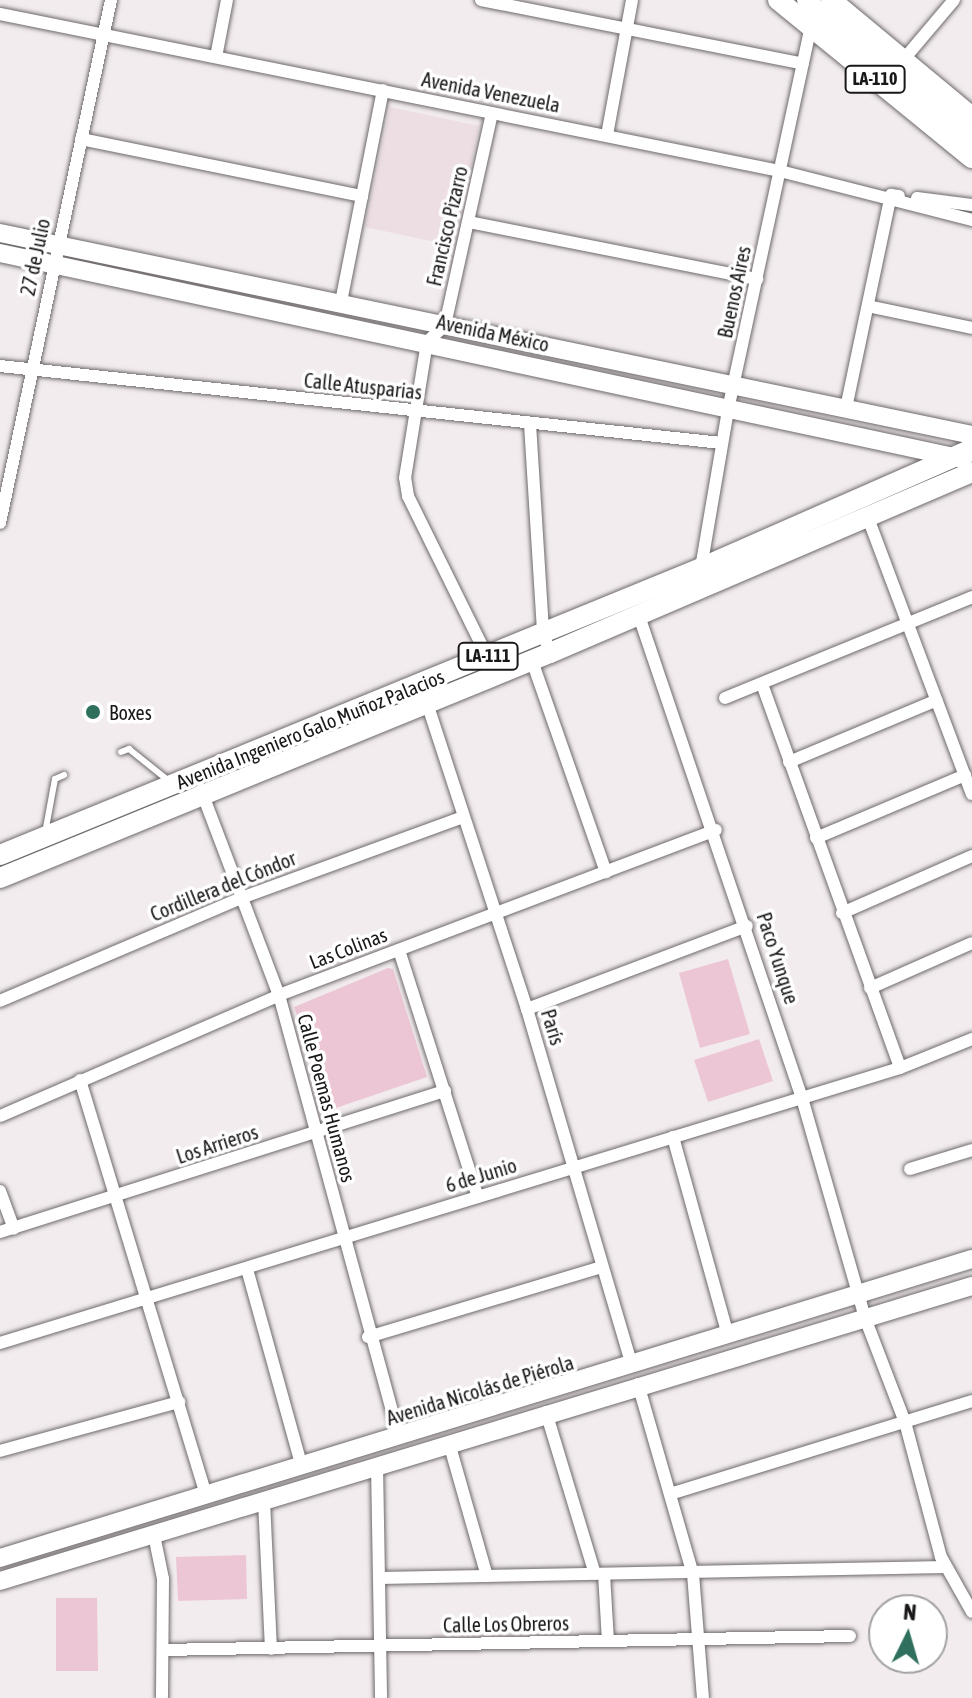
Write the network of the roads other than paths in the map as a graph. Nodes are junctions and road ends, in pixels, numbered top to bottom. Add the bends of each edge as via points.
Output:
1 (111, 0) edge
2 (227, 0) edge
3 (481, 0) edge
4 (632, 0) edge
5 (778, 0) edge
6 (806, 0) edge
7 (831, 0) edge
8 (954, 0) edge
9 (512, 3) edge
10 (0, 14) edge
11 (811, 27) junction
12 (626, 30) junction
13 (103, 35) junction
14 (216, 57) junction
15 (904, 59) junction
16 (803, 64) junction
17 (383, 90) junction
18 (492, 113) junction
19 (972, 117) edge
20 (607, 135) junction
21 (81, 139) junction
22 (972, 139) edge
23 (972, 158) edge
24 (780, 171) junction
25 (891, 195) junction
26 (362, 196) junction
27 (972, 205) edge
28 (972, 220) edge
29 (469, 222) junction
30 (0, 233) edge
31 (58, 244) junction
32 (0, 253) edge
33 (54, 264) junction
34 (757, 279) junction
35 (341, 302) junction
36 (868, 306) junction
37 (445, 325) junction
38 (972, 328) edge
39 (427, 342) junction
40 (0, 366) edge
41 (31, 371) junction
42 (734, 384) junction
43 (729, 405) junction
44 (846, 408) junction
45 (414, 412) junction
46 (530, 424) junction
47 (972, 435) edge
48 (722, 443) junction
49 (969, 461) edge
50 (868, 518) junction
51 (0, 523) edge
52 (701, 568) junction
53 (972, 597) edge
54 (639, 616) junction
55 (908, 624) junction
56 (543, 633) junction
57 (487, 656) junction
58 (541, 657) junction
59 (762, 684) junction
60 (725, 698) dead end
61 (937, 700) junction
62 (427, 703) junction
63 (121, 752) dead end
64 (789, 762) junction
65 (64, 775) dead end
66 (198, 784) junction
67 (970, 784) edge
68 (173, 785) junction
69 (463, 817) junction
70 (716, 830) junction
71 (45, 837) junction
72 (816, 838) junction
73 (0, 855) edge
74 (972, 856) edge
75 (606, 872) junction
76 (0, 878) edge
77 (241, 898) junction
78 (842, 913) junction
79 (497, 914) junction
80 (747, 926) junction
81 (972, 943) edge
82 (399, 950) junction
83 (870, 988) junction
84 (279, 995) junction
85 (0, 1001) edge
86 (527, 1009) junction
87 (972, 1039) edge
88 (900, 1068) junction
89 (80, 1080) junction
90 (445, 1091) junction
91 (802, 1098) junction
92 (0, 1116) edge
93 (318, 1132) junction
94 (673, 1137) junction
95 (972, 1150) edge
96 (574, 1167) junction
97 (910, 1169) dead end
98 (0, 1191) edge
99 (117, 1197) junction
100 (478, 1197) junction
101 (14, 1229) junction
102 (0, 1232) edge
103 (343, 1239) junction
104 (972, 1259) edge
105 (602, 1267) junction
106 (247, 1269) junction
107 (972, 1286) edge
108 (150, 1300) junction
109 (862, 1306) junction
110 (728, 1335) junction
111 (368, 1337) junction
112 (0, 1343) edge
113 (632, 1365) junction
114 (638, 1384) junction
115 (972, 1401) edge
116 (179, 1402) junction
117 (546, 1412) junction
118 (905, 1422) junction
119 (399, 1438) junction
120 (449, 1443) junction
121 (0, 1451) edge
122 (377, 1465) junction
123 (302, 1467) junction
124 (670, 1494) junction
125 (206, 1496) junction
126 (264, 1501) junction
127 (154, 1535) junction
128 (0, 1558) edge
129 (946, 1567) junction
130 (600, 1574) junction
131 (693, 1574) junction
132 (487, 1576) junction
133 (379, 1578) junction
134 (0, 1581) edge
135 (972, 1612) edge
136 (850, 1636) dead end
137 (699, 1639) junction
138 (608, 1641) junction
139 (380, 1647) junction
140 (271, 1649) junction
141 (163, 1650) junction
142 (162, 1698) edge
143 (381, 1698) edge
144 (703, 1698) edge

1 - 13 street, 27 de Julio
2 - 14 street
3 - 9 street
4 - 12 street
5 - 11 main road, LA-110
6 - 22 street
7 - 15 main road, LA-110
8 - 15 street
9 - 12 street
10 - 13 street, Avenida Venezuela
11 - 16 street, Buenos Aires
11 - 23 main road, LA-110
12 - 16 street
12 - 20 street
13 - 14 street, Avenida Venezuela
13 - 21 street, 27 de Julio
14 - 17 street, Avenida Venezuela
15 - 19 main road, LA-110
16 - 24 street, Buenos Aires
17 - 18 street, Avenida Venezuela
17 - 26 street
18 - 20 street, Avenida Venezuela
18 - 29 street, Francisco Pizarro
20 - 24 street, Avenida Venezuela
21 - 26 street
21 - 31 street, 27 de Julio
24 - 25 street, Avenida Venezuela
24 - 34 street, Buenos Aires
25 - 27 street
25 - 28 street, Avenida Venezuela
25 - 36 street
26 - 35 street
29 - 34 street
29 - 37 street, Francisco Pizarro
30 - 31 street, Avenida México
31 - 33 street, 27 de Julio
31 - 35 street, Avenida México
32 - 33 street, Avenida México
33 - 39 street, Avenida México
33 - 41 street, 27 de Julio
34 - 42 street, Buenos Aires
35 - 37 street, Avenida México
36 - 38 street
36 - 44 street
37 - 39 street
37 - 42 street, Avenida México
39 - 43 street, Avenida México
39 - 45 street
40 - 41 street, Calle Atusparias
41 - 45 street, Calle Atusparias
41 - 51 street, 27 de Julio
42 - 43 street, Buenos Aires
42 - 44 street, Avenida México
43 - 48 street, Buenos Aires
43 - 49 street, Avenida México
44 - 47 street, Avenida México
45 - 46 street, Calle Atusparias
45 - 57 street via 405,478 408,496
46 - 48 street, Calle Atusparias
46 - 56 street
48 - 52 street, Buenos Aires
49 - 50 main road, Avenida Ingeniero Galo Muñoz Palacios / LA-111
49 - 52 main road, Avenida Ingeniero Galo Muñoz Palacios / LA-111
50 - 54 main road, Avenida Ingeniero Galo Muñoz Palacios / LA-111
50 - 55 street
52 - 56 main road, Avenida Ingeniero Galo Muñoz Palacios / LA-111
53 - 55 street
54 - 58 main road, Avenida Ingeniero Galo Muñoz Palacios / LA-111
54 - 70 street, Paco Yunque
55 - 59 street
55 - 61 street
56 - 57 main road, Avenida Ingeniero Galo Muñoz Palacios / LA-111
56 - 58 street
57 - 66 main road, Avenida Ingeniero Galo Muñoz Palacios / LA-111
58 - 62 main road, Avenida Ingeniero Galo Muñoz Palacios / LA-111
58 - 75 street
59 - 60 street
59 - 64 street
61 - 64 street
61 - 67 street
62 - 66 main road, Avenida Ingeniero Galo Muñoz Palacios / LA-111
62 - 69 street, París
63 - 68 lane via 129,749
64 - 72 street
65 - 71 lane via 55,779
66 - 68 main road, Avenida Ingeniero Galo Muñoz Palacios / LA-111
66 - 76 main road, Avenida Ingeniero Galo Muñoz Palacios / LA-111
66 - 77 street, Calle Poemas Humanos
67 - 72 street
68 - 71 main road, Avenida Ingeniero Galo Muñoz Palacios / LA-111
69 - 77 street, Cordillera del Cóndor
69 - 79 street, París
70 - 75 street, Las Colinas
70 - 80 street, Paco Yunque
71 - 73 main road, Avenida Ingeniero Galo Muñoz Palacios / LA-111
72 - 78 street
74 - 78 street
75 - 79 street, Las Colinas
77 - 84 street, Calle Poemas Humanos
77 - 85 street, Cordillera del Cóndor
78 - 83 street
79 - 82 street, Las Colinas
79 - 86 street, París
80 - 86 street
80 - 91 street, Paco Yunque
81 - 83 street
82 - 84 street, Las Colinas
82 - 90 street
83 - 88 street
84 - 89 street, Las Colinas
84 - 93 street, Calle Poemas Humanos
86 - 96 street, París
87 - 88 street, 6 de Junio
88 - 91 street, 6 de Junio
89 - 92 street, Las Colinas
89 - 99 street
90 - 93 street, Los Arrieros
90 - 100 street
91 - 94 street, 6 de Junio
91 - 109 street, Paco Yunque
93 - 99 street, Los Arrieros
93 - 103 street, Calle Poemas Humanos
94 - 96 street, 6 de Junio
94 - 110 street
95 - 97 street
96 - 100 street, 6 de Junio
96 - 105 street, París
98 - 101 street
99 - 101 street, Los Arrieros
99 - 108 street
100 - 103 street, 6 de Junio
101 - 102 street, Los Arrieros
103 - 106 street, 6 de Junio
103 - 111 street, Calle Poemas Humanos
104 - 109 street, Avenida Nicolás de Piérola
105 - 111 street
105 - 113 street, París
106 - 108 street, 6 de Junio
106 - 123 street
107 - 109 street, Avenida Nicolás de Piérola
108 - 112 street, 6 de Junio
108 - 116 street
109 - 110 street, Avenida Nicolás de Piérola
109 - 114 street, Avenida Nicolás de Piérola
109 - 118 street, Paco Yunque
110 - 113 street, Avenida Nicolás de Piérola
111 - 119 street, Calle Poemas Humanos
113 - 119 street, Avenida Nicolás de Piérola
114 - 117 street, Avenida Nicolás de Piérola
114 - 124 street
115 - 118 street
116 - 121 street
116 - 125 street
117 - 120 street, Avenida Nicolás de Piérola
117 - 130 street
118 - 124 street
118 - 129 street, Paco Yunque
119 - 123 street, Avenida Nicolás de Piérola
120 - 122 street, Avenida Nicolás de Piérola
120 - 132 street
122 - 126 street, Avenida Nicolás de Piérola
122 - 133 street
123 - 125 street, Avenida Nicolás de Piérola
124 - 131 street
125 - 128 street, Avenida Nicolás de Piérola
126 - 127 street, Avenida Nicolás de Piérola
126 - 140 street
127 - 134 street, Avenida Nicolás de Piérola
127 - 141 street via 163,1579
129 - 131 street
129 - 135 street, Paco Yunque
130 - 131 street
130 - 132 street
130 - 138 street
131 - 137 street
132 - 133 street
133 - 139 street
136 - 137 street, Calle Los Obreros
137 - 138 street, Calle Los Obreros
137 - 144 street
138 - 139 street, Calle Los Obreros
139 - 140 street, Calle Los Obreros
139 - 143 street
140 - 141 street, Calle Los Obreros
141 - 142 street

